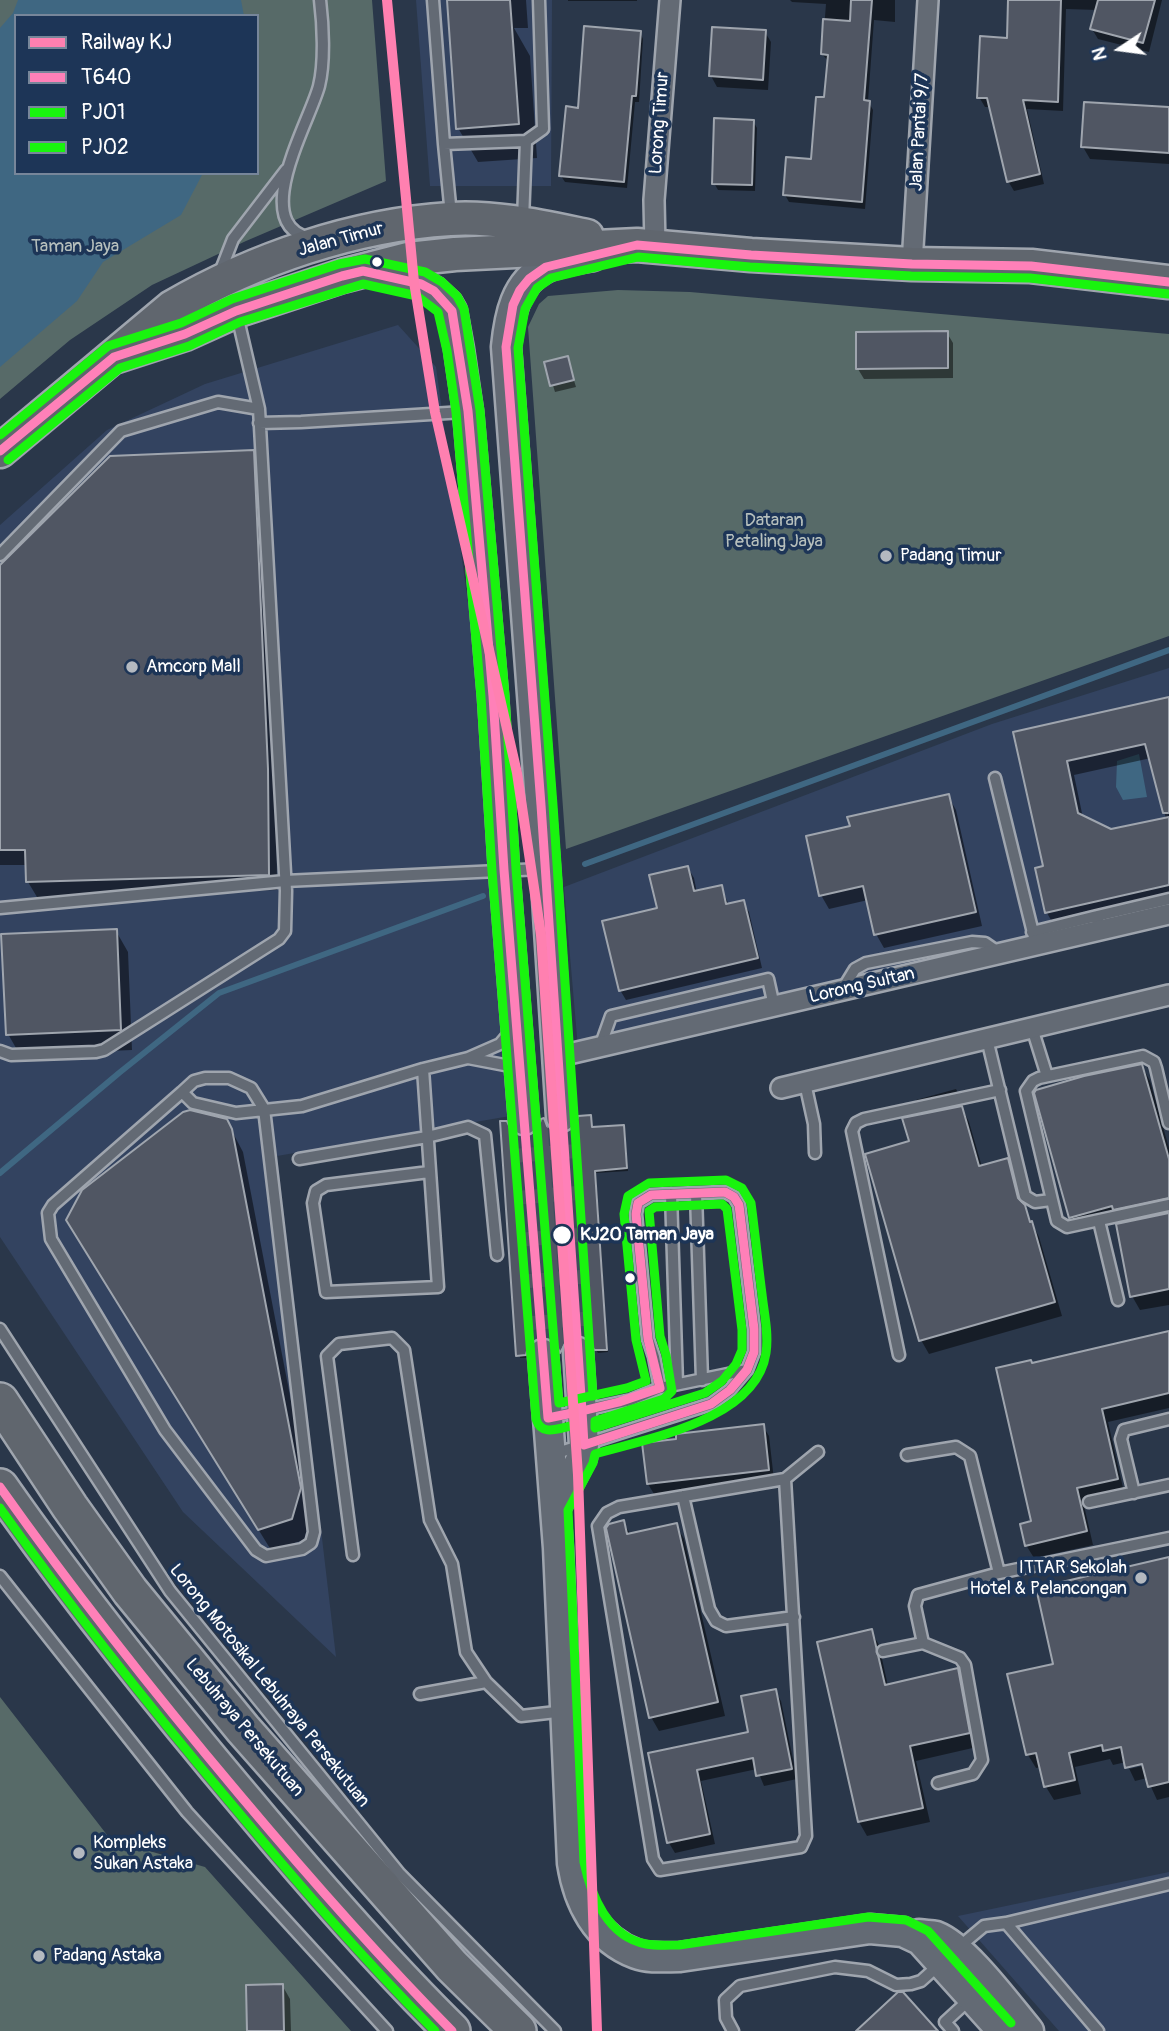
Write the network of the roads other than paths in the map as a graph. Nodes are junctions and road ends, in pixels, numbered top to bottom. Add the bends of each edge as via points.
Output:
1 (320, 0) edge
2 (433, 0) edge
3 (539, 0) edge
4 (670, 0) edge
5 (928, 0) edge
6 (526, 141) junction
7 (444, 144) junction
8 (288, 167) junction
9 (452, 219) junction
10 (523, 224) junction
11 (335, 240) junction
12 (646, 245) junction
13 (912, 264) junction
14 (363, 271) junction
15 (1169, 282) edge
16 (215, 284) junction
17 (236, 311) junction
18 (114, 357) junction
19 (259, 409) junction
20 (468, 411) junction
21 (259, 423) junction
22 (0, 451) edge
23 (0, 555) edge
24 (995, 778) dead end
25 (545, 869) junction
26 (504, 870) junction
27 (285, 881) junction
28 (1169, 899) edge
29 (0, 908) edge
30 (1169, 914) edge
31 (1099, 923) junction
32 (1034, 938) junction
33 (1169, 995) edge
34 (774, 1006) junction
35 (517, 1020) junction
36 (1032, 1028) junction
37 (987, 1039) junction
38 (600, 1047) junction
39 (0, 1051) edge
40 (556, 1057) junction
41 (468, 1058) junction
42 (519, 1068) junction
43 (423, 1069) junction
44 (1047, 1076) junction
45 (805, 1083) junction
46 (781, 1088) dead end
47 (1000, 1090) junction
48 (182, 1092) junction
49 (264, 1109) junction
50 (561, 1117) tunnel mouth
51 (524, 1120) tunnel mouth
52 (1169, 1123) edge
53 (427, 1137) junction
54 (815, 1153) dead end
55 (299, 1159) dead end
56 (429, 1172) junction
57 (671, 1194) junction
58 (696, 1194) junction
59 (1051, 1200) junction
60 (1169, 1205) edge
61 (1099, 1221) junction
62 (497, 1255) dead end
63 (1118, 1300) dead end
64 (0, 1329) edge
65 (578, 1352) tunnel mouth
66 (543, 1354) tunnel mouth
67 (899, 1355) dead end
68 (747, 1370) junction
69 (702, 1380) junction
70 (677, 1384) junction
71 (660, 1388) junction
72 (0, 1401) edge
73 (582, 1411) junction
74 (548, 1418) junction
75 (1169, 1419) edge
76 (584, 1445) junction
77 (818, 1452) dead end
78 (907, 1455) dead end
79 (551, 1456) junction
80 (785, 1479) junction
81 (1169, 1485) edge
82 (0, 1487) edge
83 (1134, 1493) junction
84 (683, 1496) junction
85 (1089, 1502) dead end
86 (556, 1507) junction
87 (1169, 1538) edge
88 (353, 1555) dead end
89 (999, 1573) junction
90 (0, 1576) edge
91 (794, 1617) junction
92 (923, 1643) junction
93 (883, 1651) dead end
94 (486, 1682) junction
95 (420, 1694) dead end
96 (565, 1711) junction
97 (938, 1783) dead end
98 (1169, 1884) edge
99 (1006, 1923) junction
100 (948, 1957) junction
101 (972, 1997) junction
102 (387, 2031) edge
103 (452, 2031) edge
104 (518, 2031) edge
105 (555, 2031) edge
106 (733, 2031) edge
107 (953, 2031) edge
108 (1002, 2031) edge
109 (1029, 2031) edge
110 (1098, 2031) edge

1 - 8 lane via 320,83
2 - 7 lane
3 - 6 lane via 543,129
4 - 12 street, Lorong Timur via 654,200
5 - 13 street, Jalan Pantai 9/7
6 - 7 lane
6 - 10 lane
7 - 9 lane
8 - 11 lane via 282,198 284,218 300,234
8 - 16 lane via 233,239
9 - 10 main road, Jalan Timur
9 - 11 main road, Jalan Timur
10 - 12 main road, Jalan Timur
11 - 16 main road, Jalan Timur via 263,262
12 - 13 main road, Jalan Timur
12 - 14 main road, Jalan Timur via 455,254 408,259
12 - 25 street via 546,267 520,290 508,327
13 - 15 main road, Jalan Timur via 1031,266
14 - 17 main road, Jalan Timur
14 - 20 street via 421,284 448,304
16 - 18 main road, Jalan Timur via 172,307
17 - 18 main road, Jalan Timur via 185,334
17 - 19 lane
18 - 22 main road, Jalan Timur
19 - 21 lane
19 - 23 lane via 218,402 121,431
20 - 21 lane
20 - 26 street via 494,696
21 - 27 lane
24 - 32 lane
25 - 26 lane
25 - 40 street
26 - 27 lane
26 - 35 street
27 - 29 lane
27 - 39 lane via 285,931 279,939 104,1050 10,1055
28 - 31 lane
30 - 31 street, Lorong Sultan
31 - 32 street, Lorong Sultan
32 - 34 street, Lorong Sultan via 1002,953
33 - 36 street
34 - 38 street, Lorong Sultan
34 - 38 lane via 768,979 611,1016
35 - 41 lane via 500,1044
35 - 42 street
36 - 37 street
36 - 44 lane
37 - 45 street
37 - 47 lane
38 - 40 street, Lorong Sultan
40 - 50 street
41 - 42 lane
41 - 43 lane
42 - 51 street
43 - 49 lane via 302,1106
43 - 53 lane
44 - 52 lane via 1143,1056 1154,1062
44 - 59 lane via 1026,1091
45 - 46 street
45 - 54 lane
47 - 59 lane via 1025,1196 1035,1202
47 - 67 lane via 864,1119 852,1131
48 - 49 lane via 193,1103 236,1113
48 - 49 lane via 194,1081 229,1078 251,1088
48 - 49 lane via 53,1205 48,1213 51,1239 165,1430 265,1556 302,1549 311,1543 314,1531
53 - 55 lane
53 - 56 lane
53 - 62 lane via 468,1127 485,1135
56 - 56 lane via 438,1287 326,1292 313,1203 316,1191 326,1185
57 - 58 lane
57 - 70 lane
57 - 71 lane via 651,1195 638,1203 636,1214 648,1339
58 - 68 lane via 725,1192 739,1205 754,1329 754,1352
58 - 69 lane
59 - 61 lane via 1057,1221 1067,1227
60 - 61 lane
61 - 63 lane
64 - 105 lane, Lorong Motosikal Lebuhraya Persekutuan via 170,1591 399,1873
65 - 73 street
66 - 74 street
68 - 69 lane
68 - 76 lane via 711,1404
69 - 70 lane
70 - 71 lane
71 - 73 lane via 632,1400
72 - 104 highway, Lebuhraya Persekutuan via 130,1591 243,1729 452,1966
73 - 74 lane
73 - 76 street
74 - 79 street
75 - 83 lane via 1124,1430 1121,1439
76 - 79 lane
76 - 86 street
77 - 80 lane
78 - 89 lane via 956,1447 970,1456
79 - 86 street
80 - 84 lane
80 - 91 lane
81 - 83 lane
82 - 103 highway via 199,1747 336,1910
83 - 85 lane
84 - 91 lane via 709,1609 716,1621 726,1626
84 - 91 lane via 619,1507 607,1513 598,1526 653,1859 660,1870 801,1847 806,1836
86 - 96 street
87 - 89 lane
88 - 94 lane via 327,1356 339,1344 392,1338 404,1350 430,1520 452,1564 466,1652
89 - 92 lane via 918,1595 915,1606
90 - 102 lane via 187,1812
92 - 93 lane
92 - 97 lane via 960,1658 965,1665 982,1760 973,1774
94 - 95 lane
94 - 96 lane via 521,1716
96 - 100 street via 575,1885 592,1919 620,1945 636,1954 680,1957 870,1929 903,1932
98 - 99 lane
99 - 100 lane via 984,1926
99 - 110 lane
100 - 101 street
100 - 106 lane via 911,1984 835,1967 740,1986 725,2000 726,2018
100 - 109 street via 985,1980
101 - 107 lane via 946,2022
101 - 108 street

